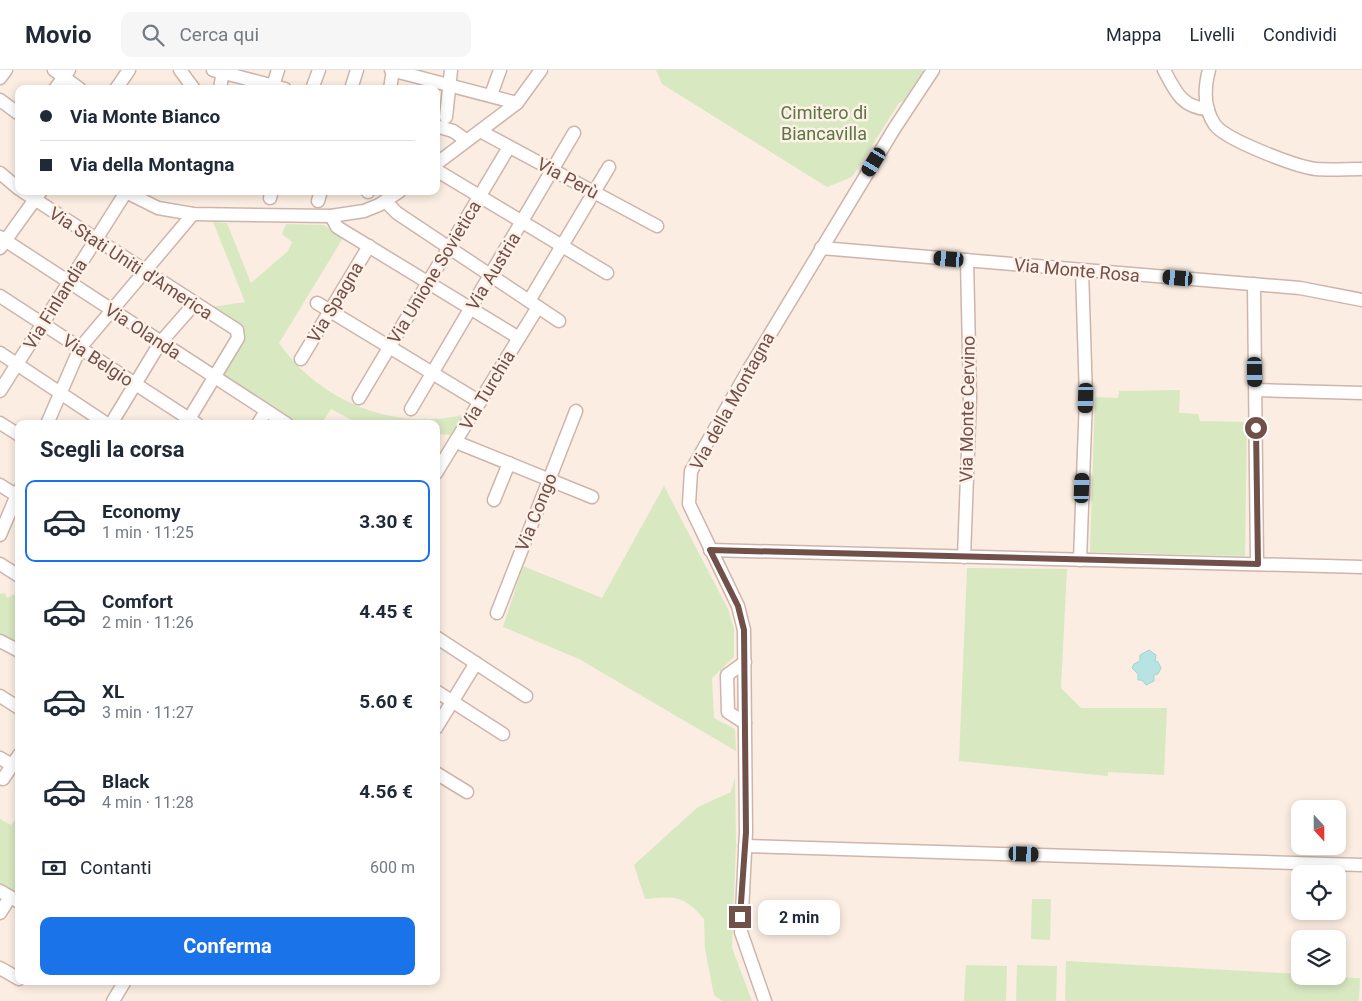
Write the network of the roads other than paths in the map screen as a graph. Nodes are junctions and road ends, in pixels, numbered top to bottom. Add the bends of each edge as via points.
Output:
1 (6, 70) edge
2 (130, 70) edge
3 (180, 70) edge
4 (278, 70) edge
5 (320, 70) edge
6 (357, 70) edge
7 (393, 70) edge
8 (451, 70) edge
9 (500, 70) edge
10 (541, 70) edge
11 (933, 70) edge
12 (1164, 70) edge
13 (1209, 70) edge
14 (220, 71) edge
15 (62, 72) edge
16 (428, 74) edge
17 (0, 78) edge
18 (251, 79) edge
19 (450, 84) junction
20 (57, 85) edge
21 (76, 85) edge
22 (119, 85) edge
23 (191, 85) edge
24 (220, 85) edge
25 (268, 85) edge
26 (277, 85) edge
27 (314, 85) edge
28 (352, 85) edge
29 (391, 85) edge
30 (492, 95) junction
31 (0, 100) edge
32 (516, 103) junction
33 (1208, 109) junction
34 (15, 111) edge
35 (446, 117) dead end
36 (440, 127) edge
37 (480, 131) junction
38 (574, 132) dead end
39 (466, 140) junction
40 (509, 147) junction
41 (440, 161) edge
42 (609, 167) dead end
43 (1362, 169) edge
44 (552, 170) junction
45 (440, 172) edge
46 (0, 174) edge
47 (15, 186) edge
48 (594, 192) junction
49 (123, 195) edge
50 (131, 195) edge
51 (394, 195) edge
52 (38, 196) edge
53 (480, 196) junction
54 (385, 201) junction
55 (193, 214) junction
56 (331, 216) junction
57 (522, 222) junction
58 (657, 226) dead end
59 (95, 240) junction
60 (2, 242) edge
61 (369, 246) junction
62 (562, 246) junction
63 (448, 248) junction
64 (821, 248) junction
65 (967, 260) junction
66 (1082, 270) junction
67 (144, 271) junction
68 (607, 274) dead end
69 (490, 275) junction
70 (428, 282) junction
71 (69, 283) junction
72 (1254, 284) junction
73 (0, 296) edge
74 (1362, 300) edge
75 (317, 303) dead end
76 (195, 304) junction
77 (534, 304) junction
78 (471, 308) junction
79 (111, 311) junction
80 (330, 311) junction
81 (559, 320) dead end
82 (43, 324) junction
83 (519, 338) junction
84 (160, 342) junction
85 (389, 347) junction
86 (80, 348) junction
87 (0, 353) edge
88 (301, 359) dead end
89 (17, 364) junction
90 (432, 373) junction
91 (214, 377) junction
92 (135, 384) junction
93 (1256, 390) junction
94 (0, 391) edge
95 (60, 393) junction
96 (1362, 393) edge
97 (359, 398) dead end
98 (480, 402) junction
99 (411, 409) dead end
100 (266, 411) junction
101 (576, 411) dead end
102 (49, 420) edge
103 (101, 420) edge
104 (113, 420) edge
105 (188, 420) edge
106 (192, 420) edge
107 (260, 420) edge
108 (281, 420) edge
109 (0, 424) edge
110 (15, 433) edge
111 (456, 442) junction
112 (509, 463) junction
113 (440, 467) edge
114 (549, 480) junction
115 (0, 485) edge
116 (15, 492) edge
117 (592, 497) dead end
118 (494, 500) dead end
119 (15, 501) edge
120 (0, 535) edge
121 (710, 550) junction
122 (964, 557) junction
123 (1080, 560) junction
124 (0, 564) edge
125 (1258, 564) junction
126 (1362, 567) edge
127 (15, 573) edge
128 (497, 613) dead end
129 (440, 640) edge
130 (0, 641) edge
131 (15, 649) edge
132 (745, 662) junction
133 (476, 663) junction
134 (440, 694) edge
135 (0, 696) edge
136 (526, 696) dead end
137 (452, 702) junction
138 (15, 705) edge
139 (440, 722) edge
140 (746, 723) junction
141 (503, 734) dead end
142 (0, 758) edge
143 (15, 760) edge
144 (440, 775) edge
145 (3, 779) dead end
146 (467, 792) dead end
147 (745, 846) junction
148 (1362, 865) edge
149 (10, 897) edge
150 (0, 913) edge
151 (0, 968) edge
152 (15, 977) edge
153 (123, 985) edge
154 (113, 1001) edge
155 (765, 1001) edge

1 - 17 street
2 - 22 street
3 - 23 street
4 - 26 street
5 - 27 street
6 - 28 street
7 - 16 street
7 - 29 street
8 - 19 street
9 - 30 street
10 - 32 street
11 - 64 street, Via della Montagna
12 - 33 street via 1193,109
13 - 33 street via 1205,88
14 - 18 street
14 - 24 street
15 - 20 street
15 - 21 street
16 - 19 street
18 - 25 street
19 - 30 street
19 - 35 street
30 - 32 street
31 - 34 street
32 - 37 street
33 - 43 street via 1216,127 1253,149 1314,169
36 - 39 street via 453,130
37 - 39 street
37 - 40 street, Via Perù
38 - 44 street, Via Austria
39 - 41 street
40 - 44 street, Via Perù
40 - 53 street, Via Unione Sovietica
42 - 48 street, Via Turchia
44 - 48 street, Via Perù
44 - 57 street, Via Austria
45 - 53 street
46 - 47 street
48 - 58 street, Via Perù
48 - 62 street, Via Turchia
49 - 59 street, Via Finlandia
50 - 55 street via 158,208
51 - 54 street
52 - 59 street, Via Stati Uniti d'America
52 - 60 street
53 - 57 street
53 - 63 street, Via Unione Sovietica
54 - 56 street via 364,211
54 - 63 street
55 - 56 street
55 - 67 street
56 - 61 street via 337,227
57 - 62 street
57 - 69 street, Via Austria
59 - 67 street, Via Stati Uniti d'America
59 - 71 street, Via Finlandia
60 - 71 street, Via Olanda
61 - 70 street
61 - 80 street, Via Spagna
62 - 68 street
62 - 77 street, Via Turchia
63 - 69 street
63 - 70 street, Via Unione Sovietica
64 - 65 street, Via Monte Rosa
64 - 121 street, Via della Montagna via 691,472 689,504
65 - 66 street, Via Monte Rosa
65 - 122 street, Via Monte Cervino via 970,397
66 - 72 street, Via Monte Rosa
66 - 123 street via 1086,398
67 - 76 street, Via Stati Uniti d'America
67 - 79 street
69 - 77 street
69 - 78 street, Via Austria
70 - 78 street
70 - 85 street, Via Unione Sovietica
71 - 79 street, Via Olanda
71 - 82 street, Via Finlandia
72 - 74 street, Via Monte Rosa via 1300,288
72 - 93 street
73 - 82 street, Via Belgio
75 - 80 street
76 - 84 street
76 - 91 street, Via Stati Uniti d'America via 239,334
77 - 81 street
77 - 83 street, Via Turchia
78 - 83 street
78 - 90 street, Via Austria
79 - 84 street, Via Olanda
79 - 86 street
80 - 85 street
80 - 88 street, Via Spagna
82 - 86 street, Via Belgio
82 - 89 street, Via Finlandia
83 - 98 street, Via Turchia
84 - 91 street, Via Olanda
84 - 92 street
85 - 90 street
85 - 97 street, Via Unione Sovietica
86 - 92 street, Via Belgio
86 - 95 street
87 - 89 street
89 - 94 street, Via Finlandia
89 - 95 street
90 - 98 street
90 - 99 street, Via Austria
91 - 100 street, Via Olanda
91 - 106 street
92 - 104 street
92 - 105 street, Via Belgio
93 - 96 street
93 - 125 street
95 - 102 street
95 - 103 street
98 - 111 street, Via Turchia
100 - 107 street
100 - 108 street, Via Olanda
101 - 114 street, Via Congo
109 - 110 street
111 - 112 street
111 - 113 street, Via Turchia
112 - 114 street
112 - 118 street
114 - 117 street
114 - 128 street, Via Congo
115 - 116 street
119 - 120 street
121 - 122 street
121 - 132 street, Via della Montagna via 738,606 744,630
122 - 123 street
123 - 125 street
124 - 127 street
125 - 126 street
129 - 133 street
130 - 131 street
132 - 140 street, Via della Montagna
132 - 140 street via 727,675 728,712
133 - 136 street
133 - 137 street
134 - 137 street
135 - 138 street
137 - 139 street
137 - 141 street
140 - 147 street, Via della Montagna
142 - 143 street
143 - 145 street
144 - 146 street
147 - 148 street
147 - 155 street, Via della Montagna via 741,932
149 - 150 street
151 - 152 street
153 - 154 street

